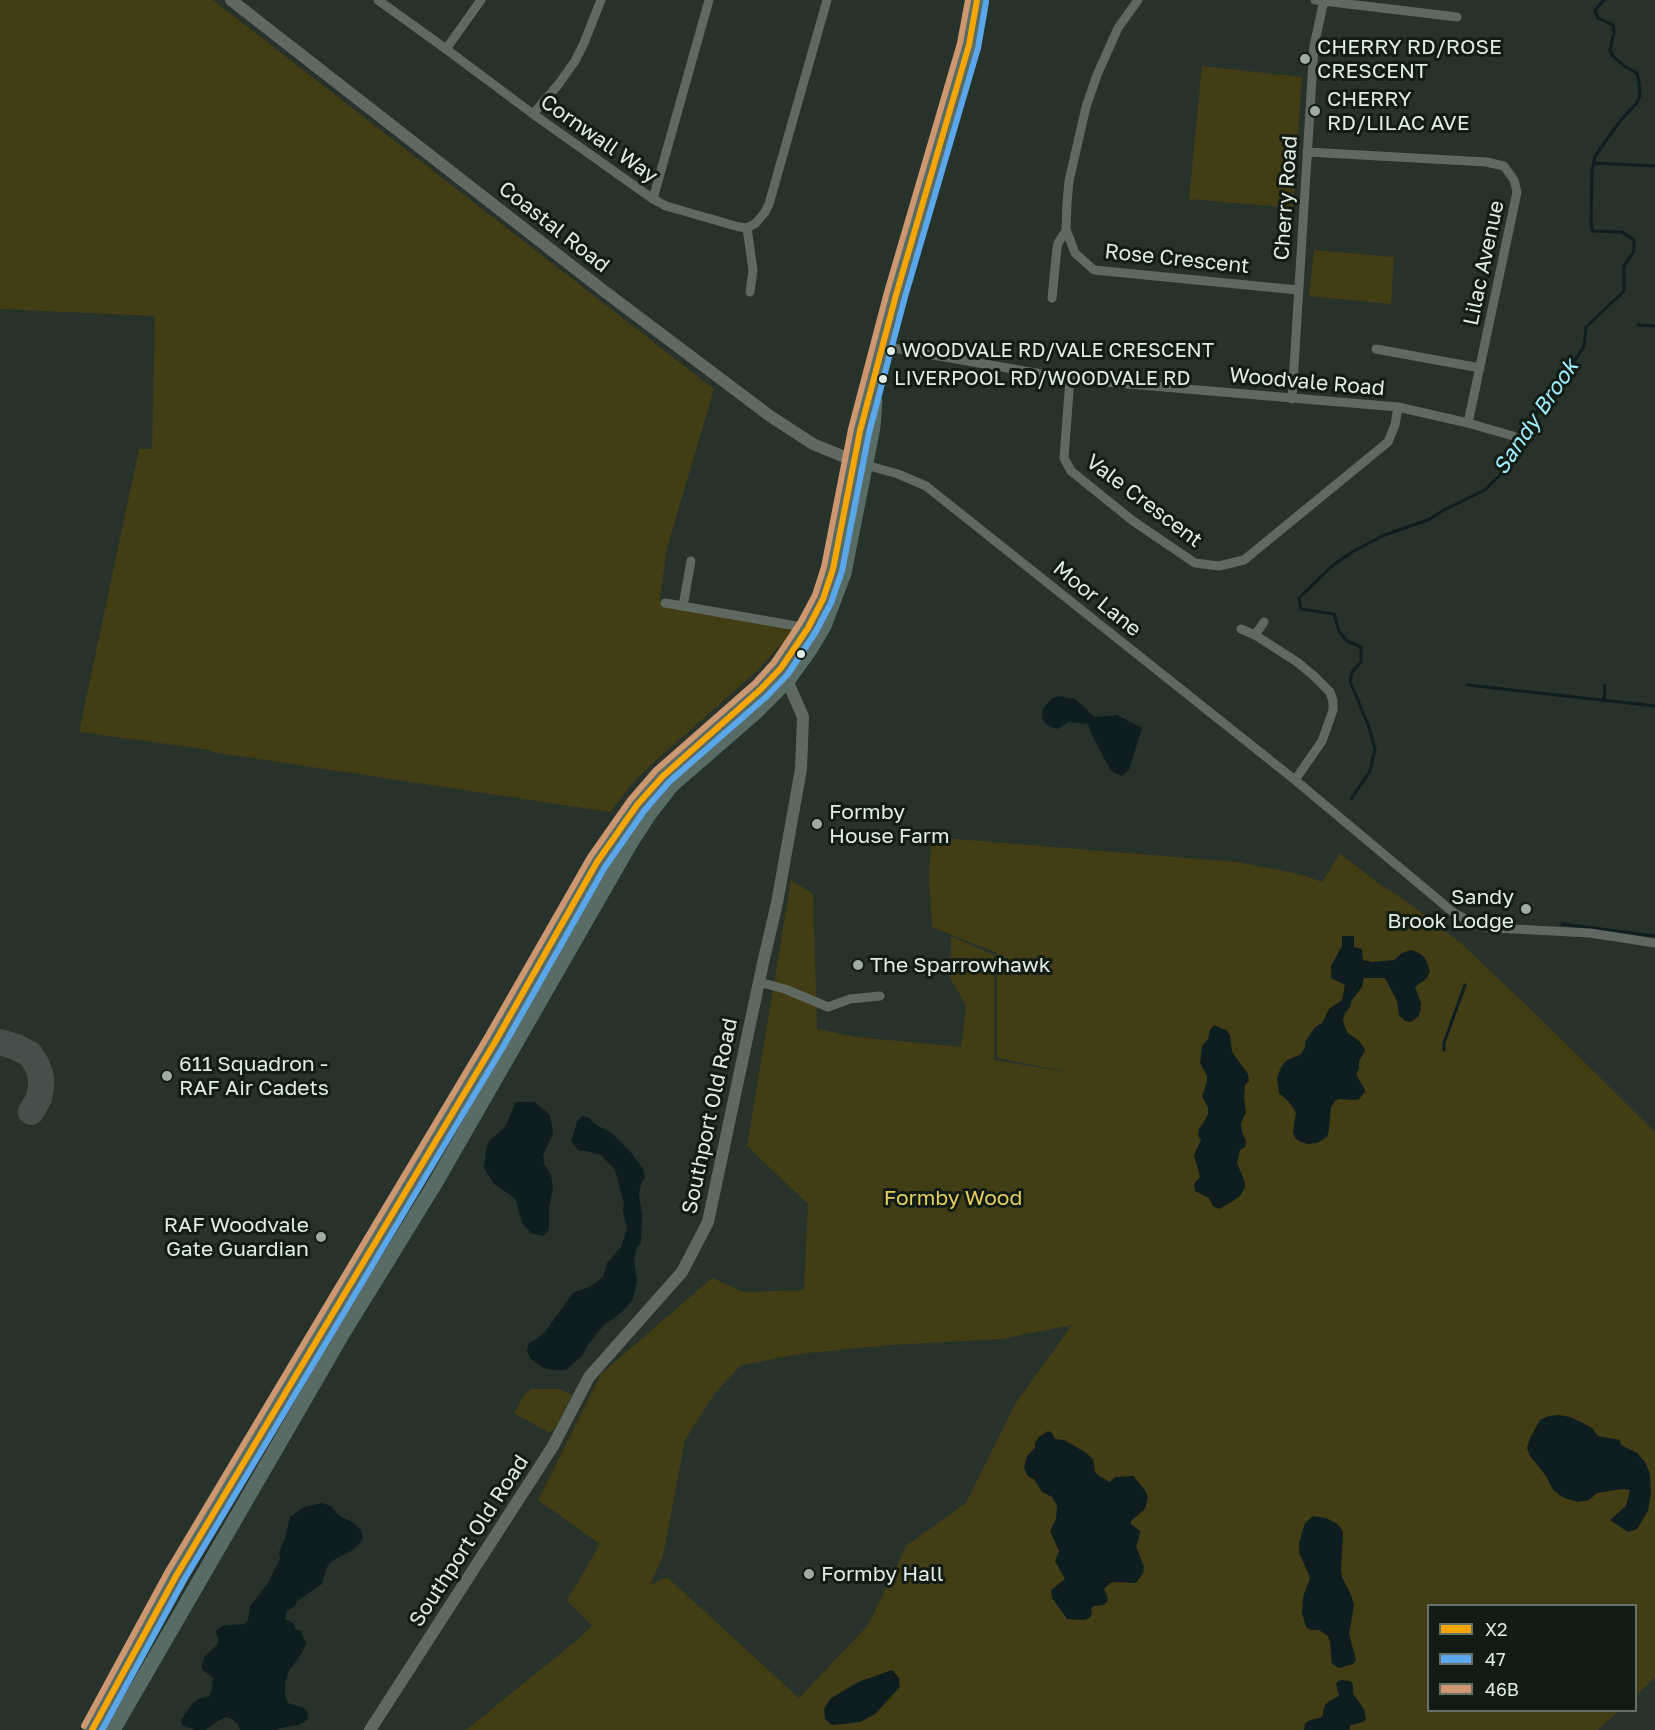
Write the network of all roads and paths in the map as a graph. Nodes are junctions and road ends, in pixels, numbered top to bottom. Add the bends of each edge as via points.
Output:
1 (231, 0) edge
2 (378, 0) edge
3 (481, 0) edge
4 (601, 0) edge
5 (709, 0) edge
6 (827, 0) edge
7 (977, 0) edge
8 (1138, 0) edge
9 (1321, 1) edge
10 (1456, 17) dead end
11 (446, 49) junction
12 (533, 114) junction
13 (1307, 152) junction
14 (653, 199) junction
15 (747, 228) junction
16 (1066, 231) junction
17 (1298, 290) junction
18 (750, 292) dead end
19 (1052, 298) dead end
20 (882, 346) junction
21 (1376, 349) dead end
22 (1480, 368) junction
23 (1070, 379) junction
24 (1292, 399) junction
25 (1398, 407) junction
26 (1468, 423) junction
27 (1513, 436) dead end
28 (860, 463) junction
29 (691, 561) dead end
30 (664, 603) dead end
31 (683, 606) junction
32 (1264, 622) dead end
33 (808, 628) junction
34 (1241, 629) dead end
35 (1256, 635) junction
36 (784, 674) junction
37 (1295, 780) junction
38 (1655, 943) edge
39 (759, 982) junction
40 (880, 996) dead end
41 (456, 1146) junction
42 (386, 1225) junction
43 (92, 1730) edge
44 (113, 1730) edge
45 (370, 1730) edge

1 - 28 street, Coastal Road via 770,416 813,444
2 - 11 street, Cornwall Way
3 - 11 street
4 - 12 street via 575,61
5 - 14 street
6 - 15 street via 769,204 756,223
7 - 20 highway via 969,45
8 - 16 street via 1118,27 1086,107 1069,181
9 - 10 street
9 - 13 street, Cherry Road
11 - 12 street, Cornwall Way
12 - 14 street, Cornwall Way
13 - 17 street, Cherry Road
13 - 22 street, Lilac Avenue via 1504,165 1515,180 1517,192
14 - 15 street, Cornwall Way
15 - 18 street via 753,270
16 - 17 street, Rose Crescent via 1075,253 1094,270
16 - 19 street via 1058,243
17 - 24 street, Cherry Road
20 - 23 street, Woodvale Road
20 - 28 highway via 873,427
21 - 22 street
22 - 26 street, Lilac Avenue
23 - 24 street, Woodvale Road
23 - 25 street, Vale Crescent via 1064,458 1071,471 1133,521 1195,563 1219,566 1244,560 1389,442
24 - 25 street, Woodvale Road
25 - 26 street, Woodvale Road
26 - 27 street, Woodvale Road
28 - 33 highway via 833,569
28 - 36 highway via 844,573 824,626 811,648
28 - 37 street, Moor Lane via 926,486
29 - 31 street
30 - 31 street
31 - 33 street
32 - 35 street
33 - 36 highway
34 - 35 street
35 - 37 street via 1314,675 1333,701 1322,741
36 - 39 street, Southport Old Road via 803,717 801,769
36 - 41 highway via 756,712 672,785 648,816
36 - 42 highway via 663,776 617,831
37 - 38 street, Moor Lane via 1454,913 1479,926 1590,933
39 - 40 street via 828,1007 850,999
39 - 45 street, Southport Old Road via 708,1222 682,1272 589,1377 553,1446
41 - 42 highway via 428,1176 398,1225
41 - 44 highway
42 - 43 highway via 176,1576

